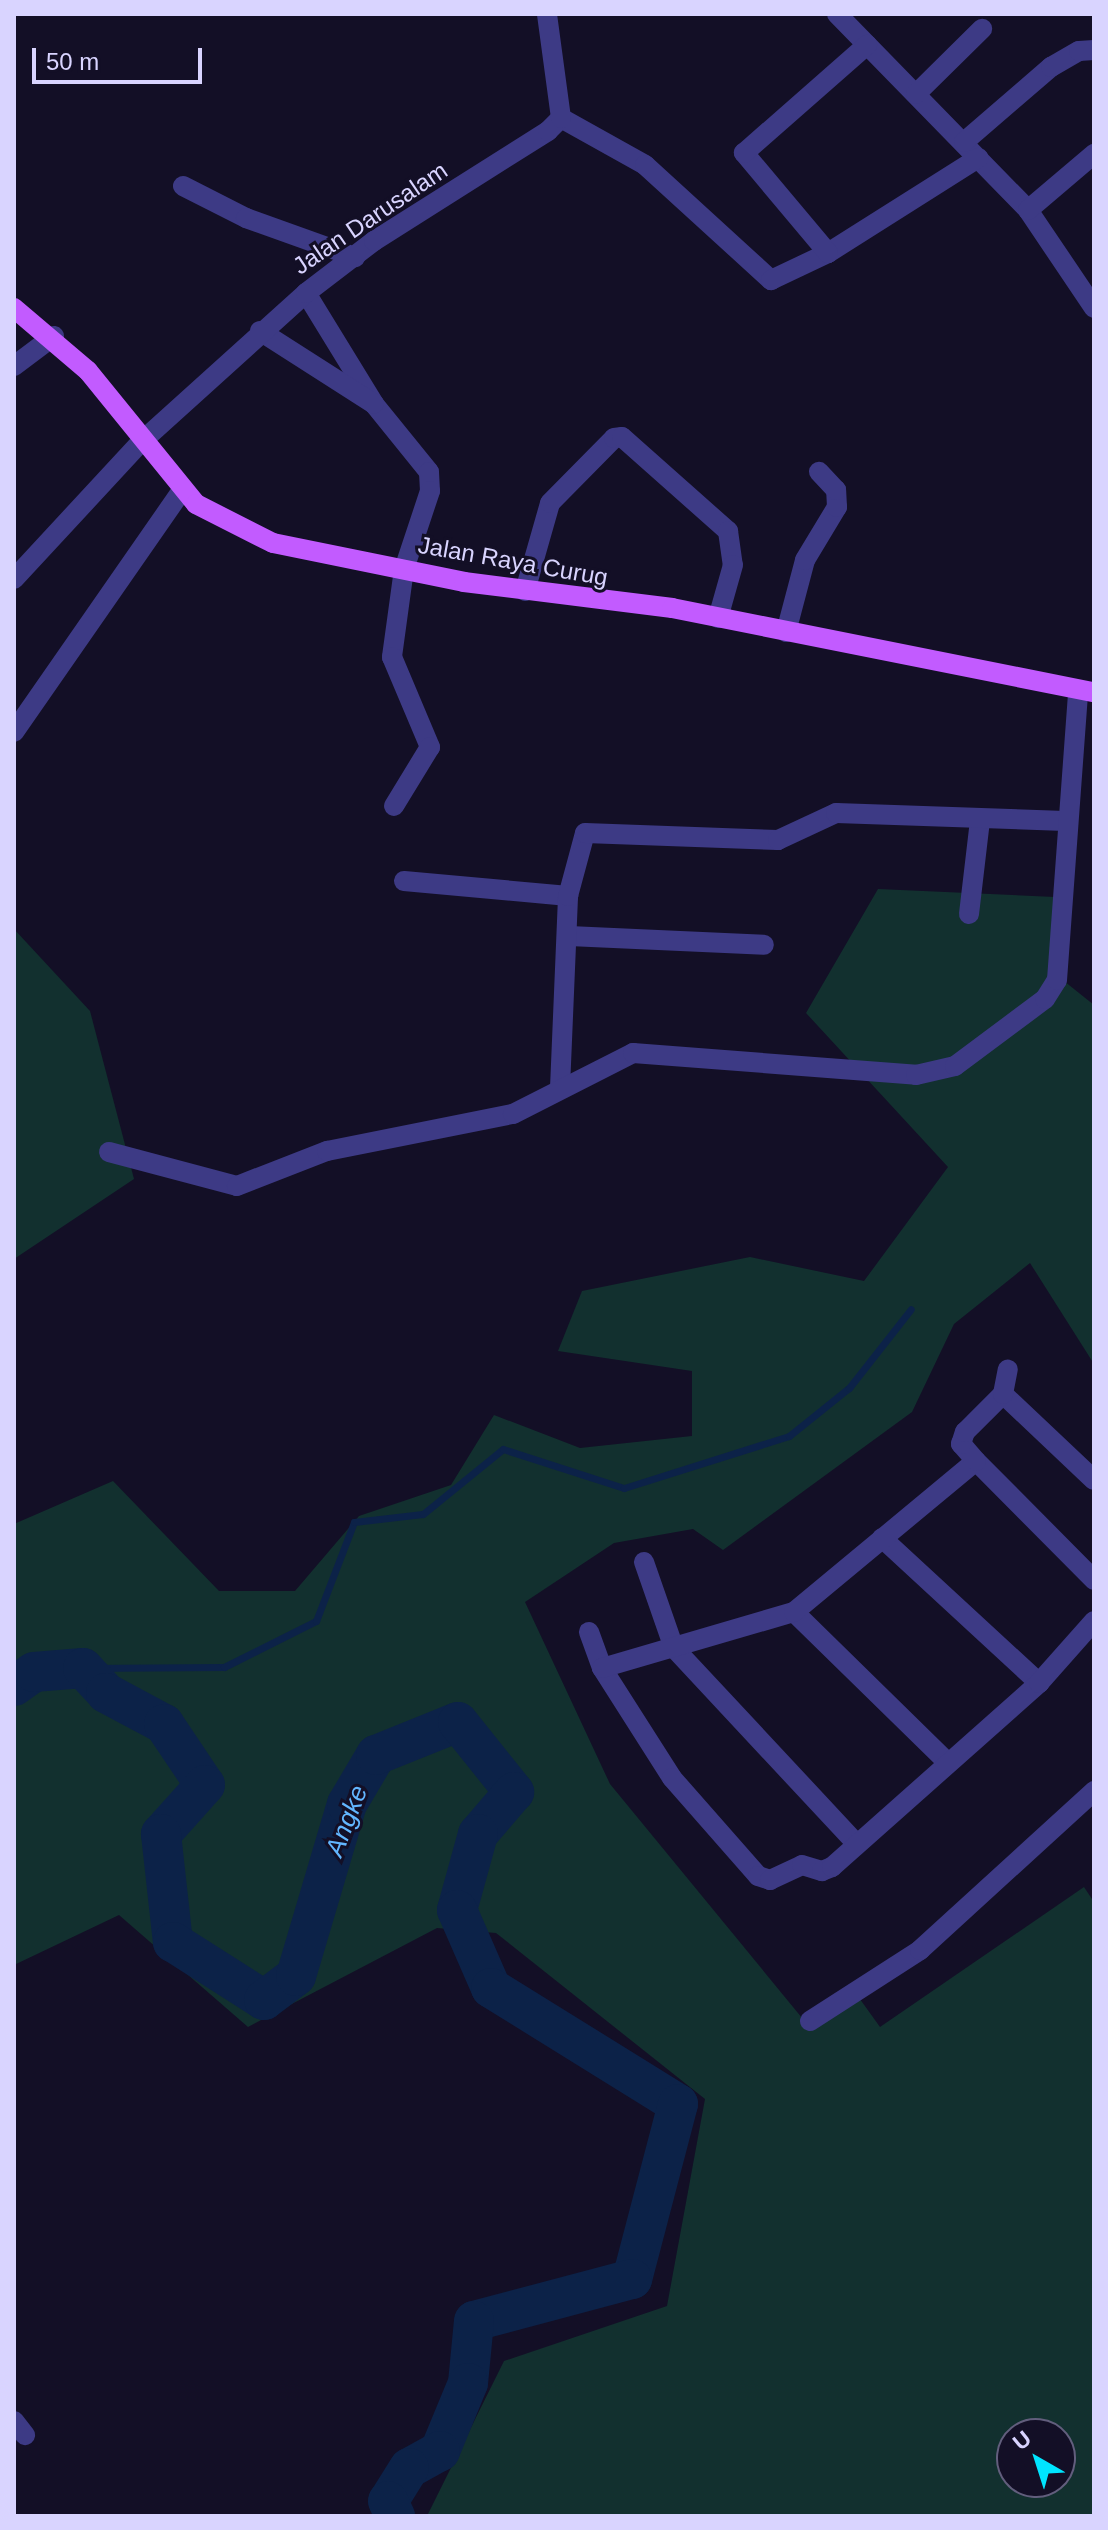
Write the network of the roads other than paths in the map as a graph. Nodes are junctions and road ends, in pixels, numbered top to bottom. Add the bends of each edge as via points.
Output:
1 (547, 14) edge
2 (847, 17) edge
3 (982, 29) dead end
4 (867, 45) junction
5 (1094, 50) edge
6 (916, 94) junction
7 (561, 118) junction
8 (964, 142) junction
9 (1094, 154) edge
10 (978, 158) junction
11 (183, 186) dead end
12 (1028, 210) junction
13 (828, 253) junction
14 (355, 257) junction
15 (306, 293) junction
16 (14, 308) edge
17 (1094, 308) edge
18 (260, 331) junction
19 (54, 336) junction
20 (14, 366) edge
21 (374, 404) junction
22 (140, 443) junction
23 (819, 472) dead end
24 (182, 490) junction
25 (404, 569) junction
26 (14, 579) edge
27 (525, 591) junction
28 (718, 618) junction
29 (786, 632) junction
30 (1086, 693) edge
31 (14, 732) edge
32 (394, 806) dead end
33 (980, 820) junction
34 (1065, 821) junction
35 (404, 881) dead end
36 (568, 896) junction
37 (969, 914) dead end
38 (569, 936) junction
39 (764, 945) dead end
40 (560, 1088) junction
41 (109, 1152) dead end
42 (1008, 1369) dead end
43 (1003, 1394) junction
44 (976, 1461) junction
45 (1094, 1480) edge
46 (882, 1538) junction
47 (644, 1562) dead end
48 (1094, 1580) edge
49 (794, 1612) junction
50 (1094, 1621) edge
51 (589, 1632) dead end
52 (674, 1648) junction
53 (602, 1668) junction
54 (1039, 1683) junction
55 (948, 1763) junction
56 (1094, 1791) edge
57 (857, 1844) junction
58 (810, 2021) dead end

1 - 7 street
2 - 4 street
3 - 6 street
4 - 6 street
4 - 13 street via 744,153
5 - 8 street via 1079,51 1051,67
6 - 8 street
7 - 13 street via 645,165 760,275 779,277
7 - 14 street, Jalan Darusalam
8 - 10 street
9 - 12 street
10 - 12 street
10 - 13 street
11 - 14 street via 246,218
12 - 17 street
14 - 15 street, Jalan Darusalam
15 - 18 street, Jalan Darusalam
15 - 21 street
16 - 19 main road, Jalan Raya Curug
18 - 21 street
18 - 22 street, Jalan Darusalam
19 - 20 street
19 - 22 main road, Jalan Raya Curug
21 - 25 street via 429,472 430,491
22 - 24 main road, Jalan Raya Curug
22 - 26 street, Jalan Darusalam
23 - 29 street via 836,490 837,507 805,560
24 - 25 main road, Jalan Raya Curug via 234,528 273,543
24 - 31 street
25 - 27 main road, Jalan Raya Curug
25 - 32 street via 392,657 430,747
27 - 28 main road, Jalan Raya Curug
27 - 28 street via 550,503 614,438 622,437 728,531 733,565
28 - 29 main road, Jalan Raya Curug
29 - 30 main road, Jalan Raya Curug
30 - 34 street
33 - 34 street
33 - 36 street via 836,813 778,840 585,833
33 - 37 street
34 - 40 street via 1053,988 955,1066 916,1075 658,1051 633,1053
35 - 36 street
36 - 38 street
38 - 39 street
38 - 40 street
40 - 41 street via 500,1118 327,1151 237,1186
42 - 43 street
43 - 44 street via 965,1432 961,1444
43 - 45 street
44 - 46 street
44 - 48 street
46 - 49 street
46 - 54 street
47 - 52 street
49 - 52 street
49 - 55 street
50 - 54 street
51 - 53 street
52 - 53 street
52 - 57 street
53 - 57 street via 672,1778 758,1876 770,1880 802,1865 822,1871
54 - 55 street
55 - 57 street
56 - 58 street via 920,1950

